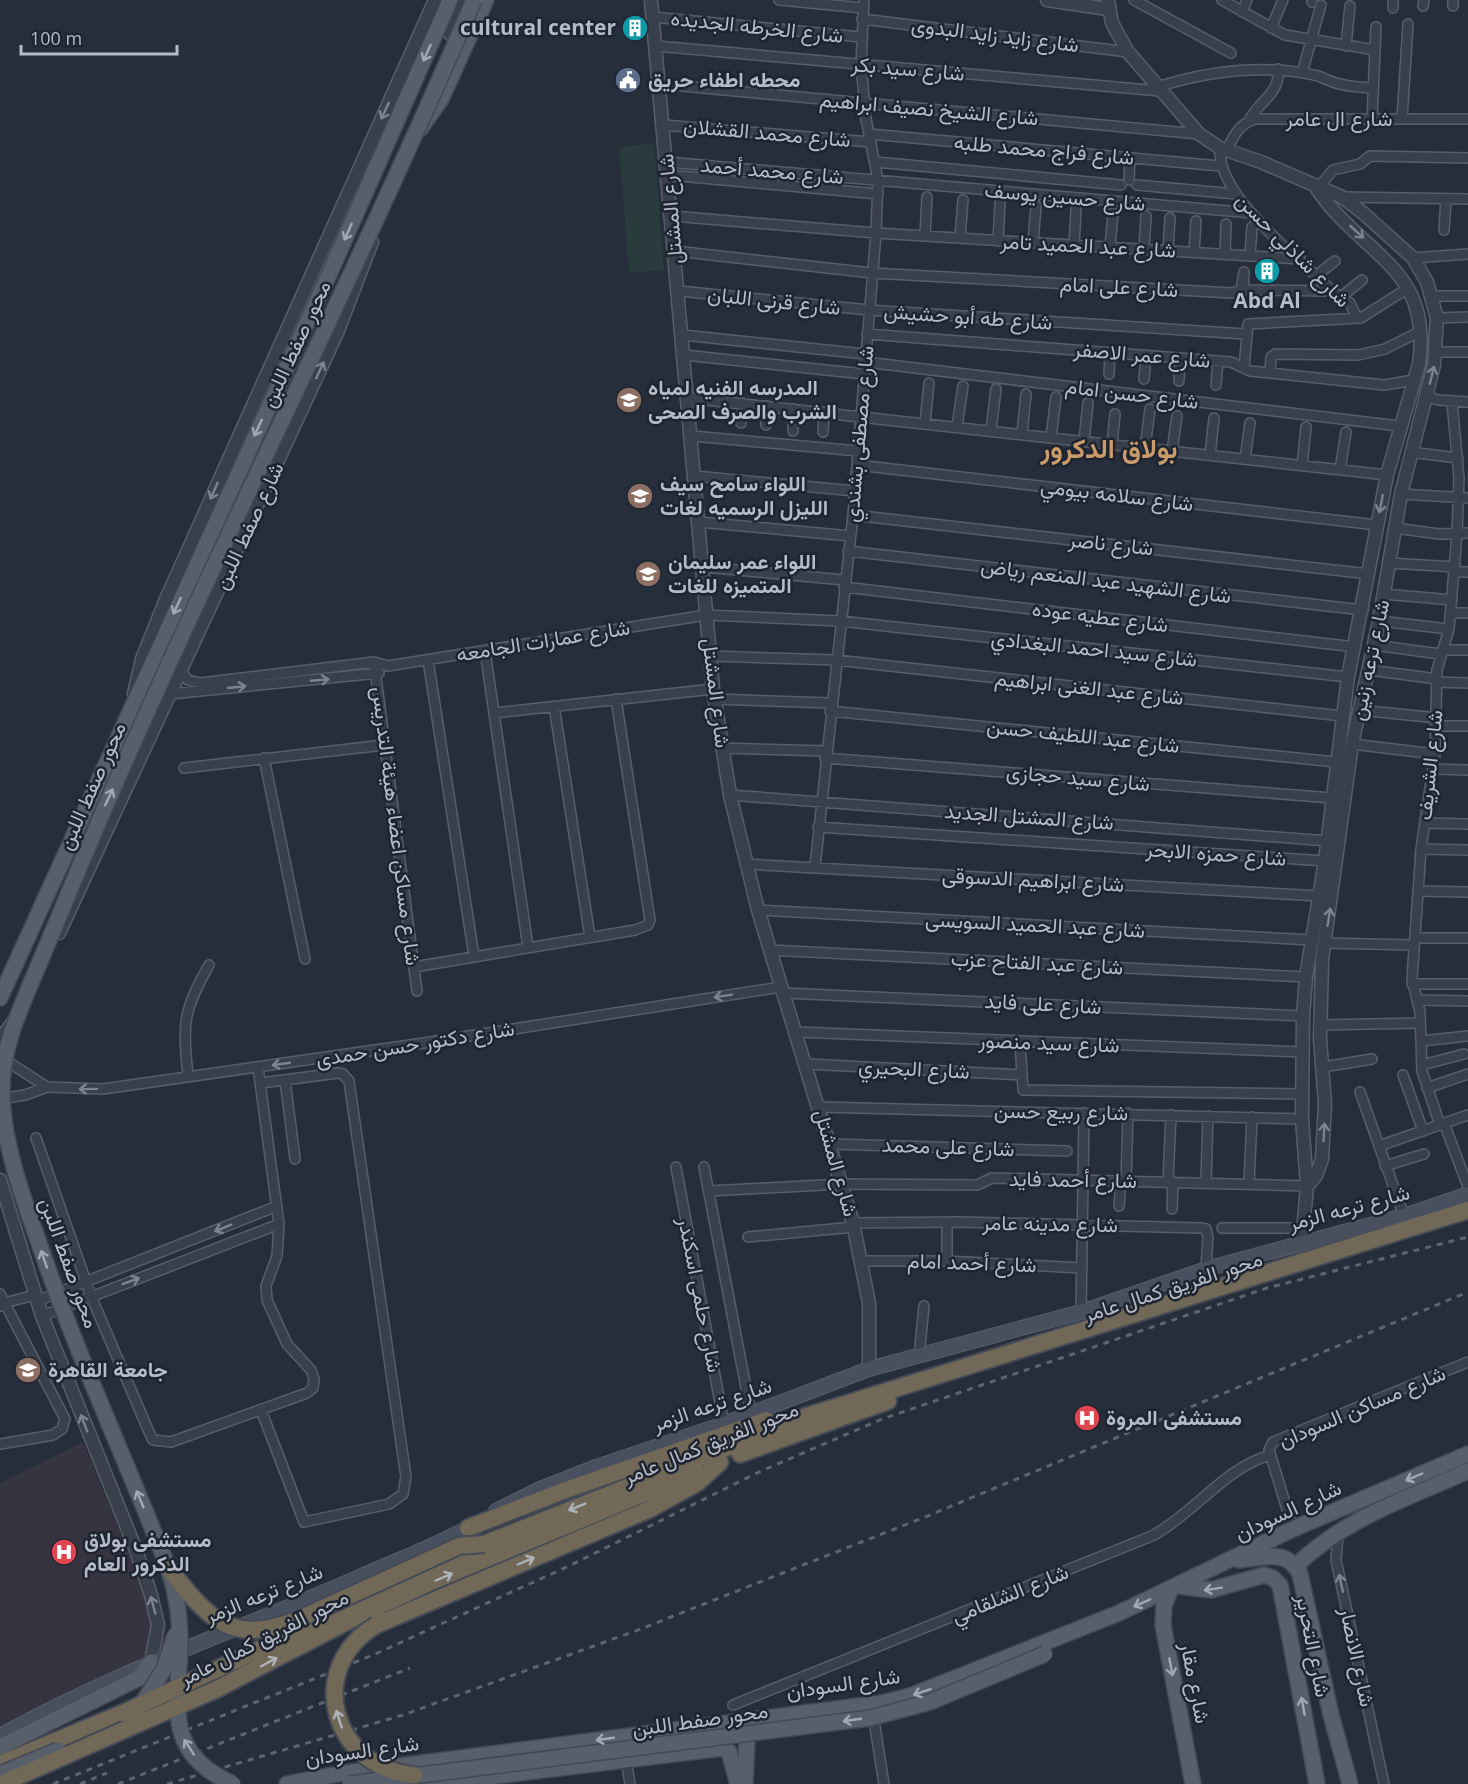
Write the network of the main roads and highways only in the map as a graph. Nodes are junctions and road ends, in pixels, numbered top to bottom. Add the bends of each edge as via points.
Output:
1 (450, 0) edge
2 (474, 0) edge
3 (486, 0) edge
4 (418, 131) junction
5 (0, 998) edge
6 (1468, 1194) edge
7 (1468, 1210) edge
8 (1468, 1221) edge
9 (858, 1399) junction
10 (1468, 1454) edge
11 (720, 1462) junction
12 (1468, 1471) edge
13 (468, 1528) junction
14 (484, 1544) junction
15 (1232, 1560) junction
16 (1296, 1566) junction
17 (168, 1567) junction
18 (1258, 1576) junction
19 (1175, 1588) junction
20 (178, 1616) junction
21 (1105, 1619) junction
22 (151, 1662) junction
23 (1331, 1715) junction
24 (752, 1718) junction
25 (720, 1723) junction
26 (0, 1736) edge
27 (0, 1747) edge
28 (723, 1748) junction
29 (1312, 1751) junction
30 (0, 1764) edge
31 (0, 1774) edge
32 (422, 1780) edge
33 (1, 1784) edge
34 (233, 1784) edge
35 (287, 1784) edge
36 (350, 1784) edge
37 (738, 1784) edge
38 (745, 1784) edge
39 (1193, 1784) edge
40 (1317, 1784) edge
41 (1350, 1784) edge

1 -> 5 main road, محور صفط اللبن
2 - 4 main road, محور صفط اللبن, bridge
3 - 4 main road, bridge via 441,99
17 -> 4 main road, محور صفط اللبن, bridge via 66,1324 24,1201 8,1142 2,1098 3,1067 12,1026 104,808
6 - 13 main road, شارع ترعه الزمر via 1404,1216 1302,1236 1081,1312 869,1369 540,1489
7 - 9 highway, محور الفريق كمال عامر
8 - 11 highway, محور الفريق كمال عامر via 919,1391
9 - 13 highway via 824,1401
9 -> 14 highway, محور الفريق كمال عامر
10 -> 15 main road, شارع السودان via 1293,1529
32 -> 11 highway, bridge via 371,1762 342,1727 335,1685 339,1664 349,1646 376,1625 663,1503 697,1483
33 -> 11 highway, محور الفريق كمال عامر, bridge via 217,1689 433,1581
12 - 16 main road, شارع السودان via 1339,1531
13 - 22 main road, شارع ترعه الزمر via 308,1599
14 - 17 highway, bridge via 459,1546 278,1628 256,1632 235,1629 214,1617
14 - 30 highway, محور الفريق كمال عامر, bridge via 123,1713
15 - 16 main road, شارع التحرير via 1274,1556
15 - 18 main road, شارع التحرير
15 - 19 main road, شارع السودان
16 - 23 main road, شارع التحرير
17 - 20 main road, محور صفط اللبن, bridge
18 -> 19 main road via 1211,1590
29 -> 18 main road, شارع التحرير via 1282,1590 1273,1578
19 -> 21 main road, شارع السودان
19 -> 39 main road, شارع مقار via 1164,1606 1163,1625
20 - 31 main road, محور صفط اللبن, bridge via 164,1669 134,1713 102,1732
34 -> 20 main road, محور صفط اللبن, bridge via 197,1759 178,1727
21 -> 24 main road, شارع السودان via 910,1696 882,1703
21 -> 32 main road, محور صفط اللبن, bridge via 1087,1637 897,1713
22 - 26 main road, شارع ترعه الزمر via 38,1714
22 - 27 main road via 144,1674 128,1684
23 - 29 main road via 1317,1733
23 - 41 main road, شارع التحرير
24 - 25 main road, شارع السودان
24 - 38 main road
25 - 28 main road
25 -> 35 main road, شارع السودان
28 - 32 main road, شارع السودان
28 - 37 main road via 729,1752
29 - 40 main road, شارع التحرير
32 - 36 main road, محور صفط اللبن, bridge

